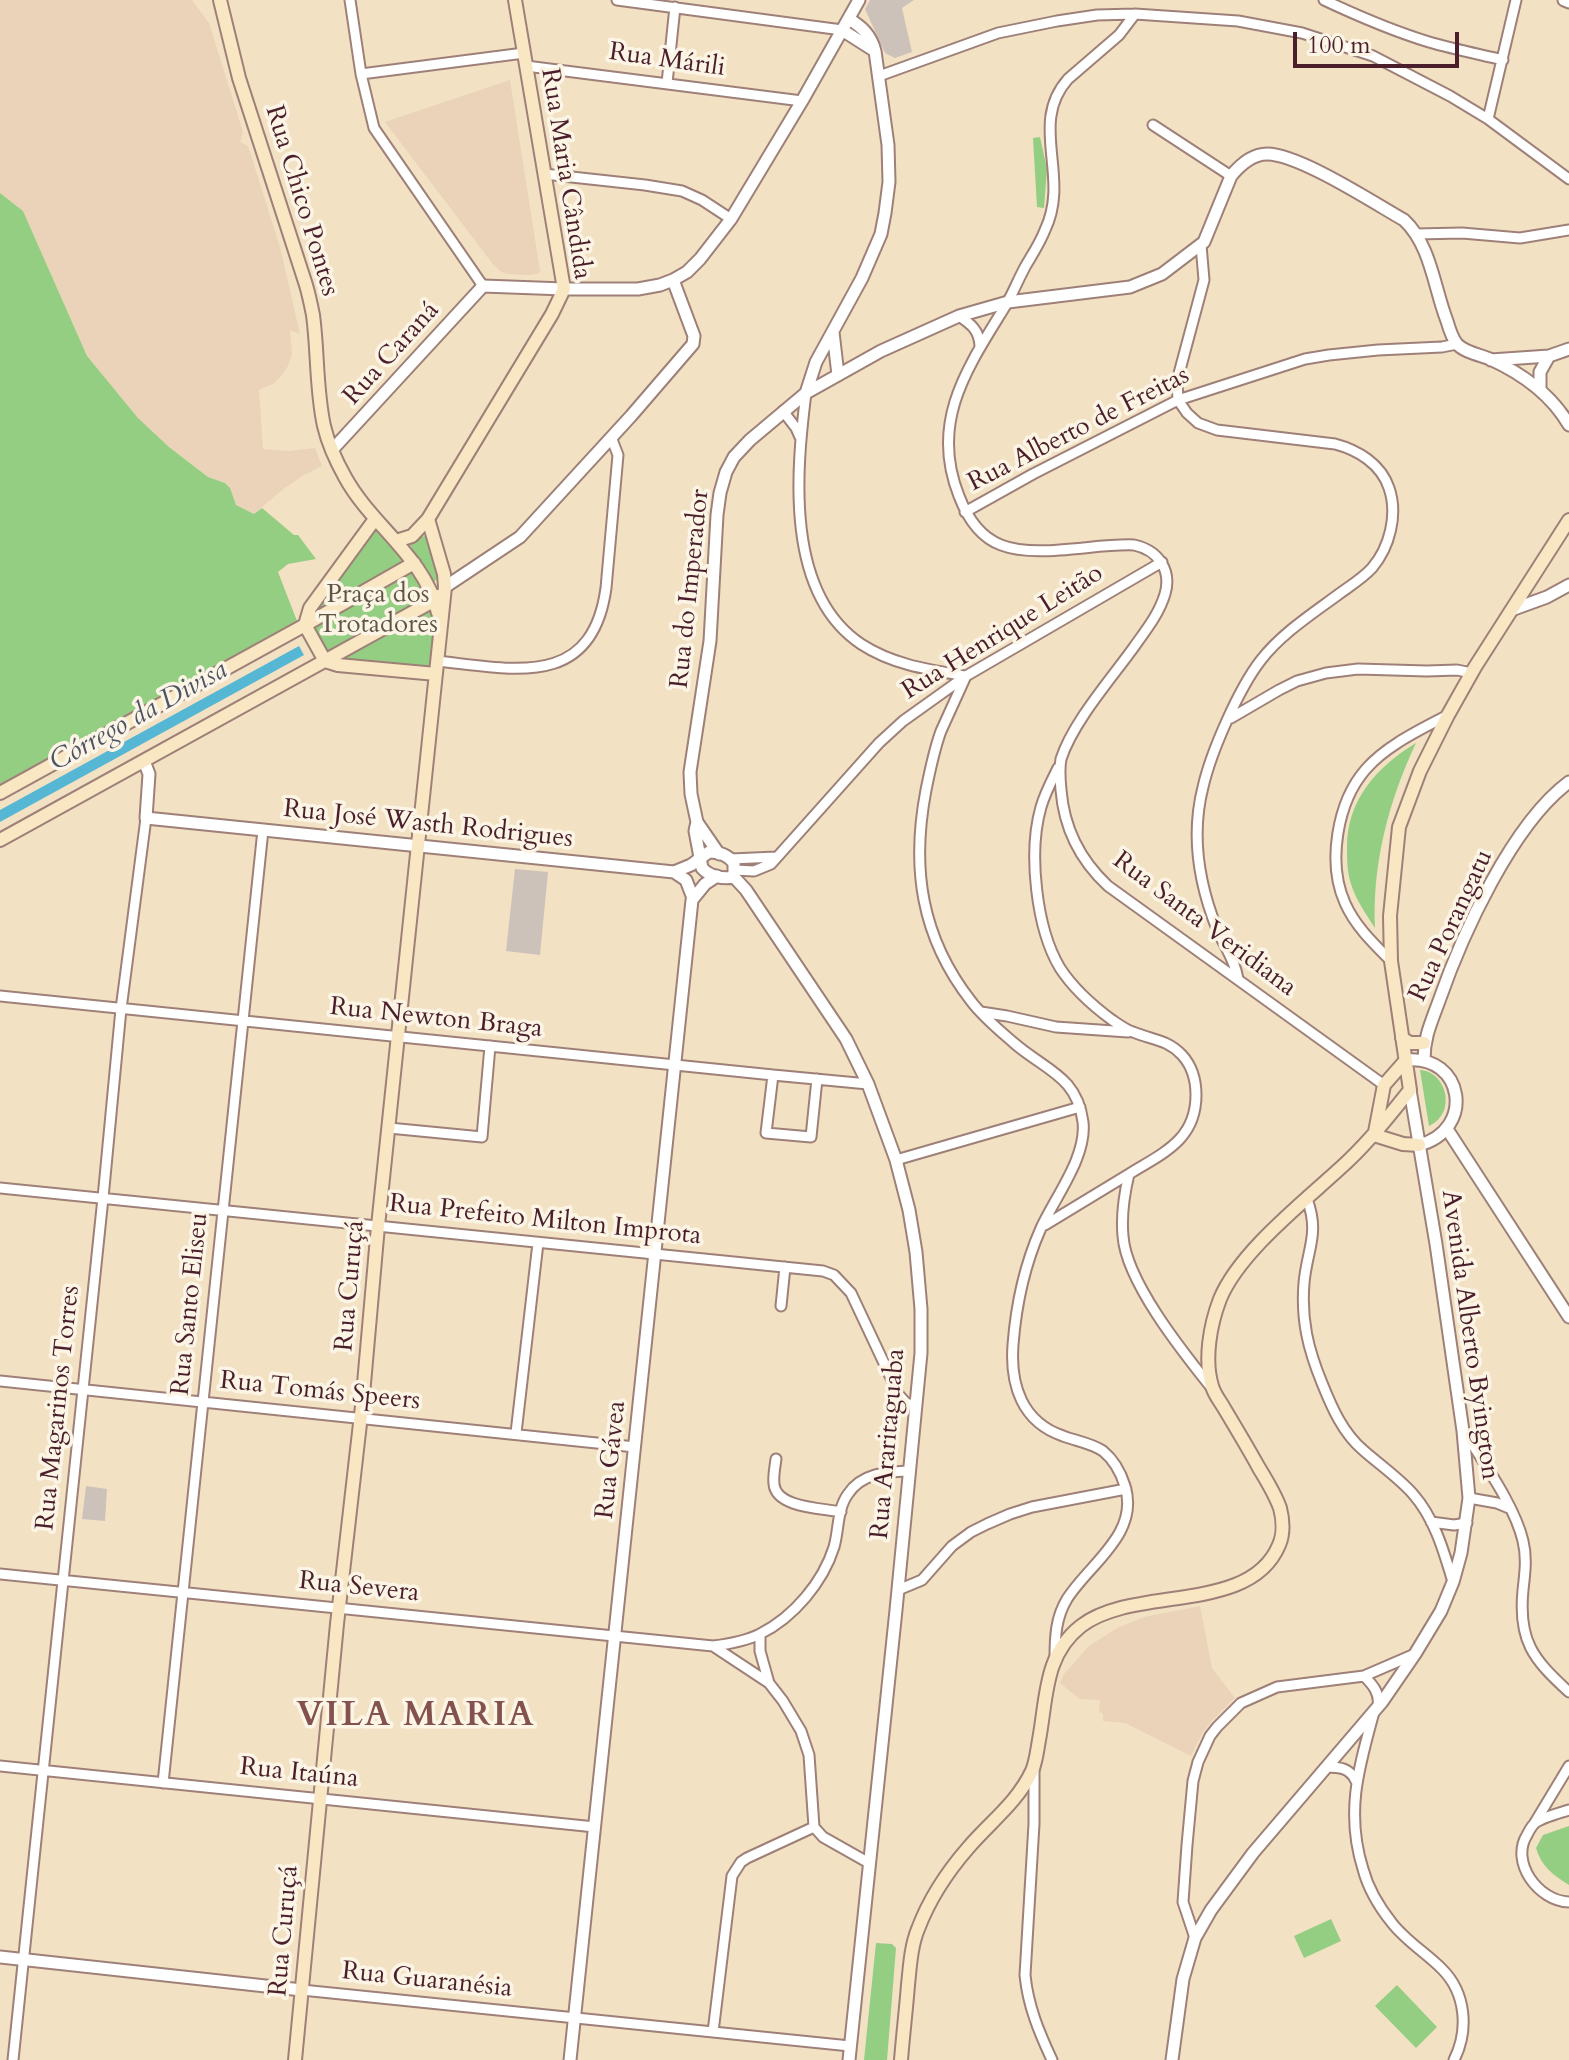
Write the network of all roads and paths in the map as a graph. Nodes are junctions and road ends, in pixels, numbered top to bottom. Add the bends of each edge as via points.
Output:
1 (220, 0) edge
2 (350, 0) edge
3 (515, 0) edge
4 (617, 0) edge
5 (859, 0) edge
6 (1324, 0) edge
7 (1516, 0) edge
8 (675, 7) junction
9 (1135, 14) junction
10 (849, 19) junction
11 (842, 30) junction
12 (875, 51) junction
13 (525, 59) junction
14 (1503, 60) junction
15 (361, 74) junction
16 (879, 76) junction
17 (667, 83) junction
18 (802, 101) junction
19 (1488, 119) junction
20 (1153, 125) dead end
21 (544, 174) junction
22 (1231, 176) junction
23 (1569, 179) edge
24 (731, 219) junction
25 (1569, 230) edge
26 (1416, 234) junction
27 (1201, 245) junction
28 (673, 280) junction
29 (483, 286) junction
30 (564, 289) junction
31 (1008, 302) junction
32 (959, 316) junction
33 (833, 332) junction
34 (1457, 344) junction
35 (980, 346) junction
36 (1569, 349) edge
37 (1549, 356) junction
38 (1491, 360) junction
39 (838, 375) junction
40 (1540, 388) junction
41 (806, 393) junction
42 (1178, 400) junction
43 (783, 411) junction
44 (1569, 425) edge
45 (611, 437) junction
46 (800, 437) junction
47 (332, 450) junction
48 (965, 512) junction
49 (375, 519) junction
50 (428, 519) junction
51 (1569, 520) edge
52 (396, 541) junction
53 (1162, 562) junction
54 (414, 563) junction
55 (1569, 585) edge
56 (445, 587) junction
57 (435, 600) junction
58 (1514, 609) junction
59 (441, 624) junction
60 (305, 625) junction
61 (325, 661) junction
62 (436, 667) junction
63 (1472, 673) junction
64 (966, 676) junction
65 (1448, 715) junction
66 (1229, 719) junction
67 (144, 761) junction
68 (1060, 763) junction
69 (1569, 782) edge
70 (0, 793) edge
71 (146, 818) junction
72 (697, 822) junction
73 (263, 830) junction
74 (1, 840) edge
75 (418, 846) junction
76 (0, 854) edge
77 (719, 854) junction
78 (702, 858) junction
79 (733, 869) junction
80 (674, 872) junction
81 (717, 876) junction
82 (693, 898) junction
83 (1391, 961) junction
84 (1238, 979) junction
85 (0, 996) edge
86 (121, 1009) junction
87 (980, 1012) junction
88 (243, 1020) junction
89 (1132, 1032) junction
90 (399, 1037) junction
91 (1402, 1038) junction
92 (1424, 1043) junction
93 (490, 1046) junction
94 (1406, 1060) junction
95 (1424, 1060) junction
96 (674, 1065) junction
97 (773, 1075) junction
98 (817, 1079) junction
99 (868, 1084) junction
100 (1384, 1085) junction
101 (1410, 1090) junction
102 (1080, 1107) junction
103 (389, 1128) junction
104 (1447, 1129) junction
105 (1374, 1135) junction
106 (1419, 1145) junction
107 (896, 1160) junction
108 (1129, 1174) junction
109 (0, 1188) edge
110 (103, 1198) junction
111 (1307, 1199) junction
112 (222, 1210) junction
113 (378, 1226) junction
114 (1042, 1227) junction
115 (538, 1243) junction
116 (656, 1255) junction
117 (785, 1267) junction
118 (781, 1306) dead end
119 (1569, 1317) edge
120 (0, 1381) edge
121 (1212, 1388) junction
122 (83, 1389) junction
123 (203, 1402) junction
124 (914, 1404) junction
125 (361, 1418) junction
126 (1463, 1431) junction
127 (516, 1433) junction
128 (635, 1447) junction
129 (776, 1459) dead end
130 (908, 1471) junction
131 (1126, 1489) junction
132 (1469, 1498) junction
133 (1509, 1508) junction
134 (841, 1512) junction
135 (1431, 1522) junction
136 (1467, 1523) junction
137 (0, 1574) edge
138 (63, 1580) junction
139 (1453, 1582) junction
140 (898, 1590) junction
141 (183, 1592) junction
142 (339, 1608) junction
143 (760, 1634) junction
144 (615, 1636) junction
145 (713, 1646) junction
146 (1415, 1654) junction
147 (1055, 1657) junction
148 (1364, 1676) junction
149 (769, 1683) junction
150 (1569, 1692) edge
151 (1376, 1709) junction
152 (0, 1766) edge
153 (1034, 1766) junction
154 (1569, 1766) edge
155 (1326, 1767) junction
156 (43, 1770) junction
157 (1356, 1781) junction
158 (163, 1783) junction
159 (1551, 1794) junction
160 (320, 1798) junction
161 (1566, 1811) edge
162 (1534, 1824) junction
163 (595, 1827) junction
164 (814, 1827) junction
165 (869, 1863) junction
166 (1565, 1902) edge
167 (1569, 1913) edge
168 (1195, 1938) junction
169 (0, 1957) edge
170 (24, 1960) junction
171 (302, 1990) junction
172 (574, 2018) junction
173 (713, 2032) junction
174 (850, 2046) junction
175 (13, 2060) edge
176 (295, 2060) edge
177 (570, 2060) edge
178 (849, 2060) edge
179 (901, 2060) edge
180 (1052, 2060) edge
181 (1172, 2060) edge
182 (1454, 2060) edge

1 - 47 main road, Rua Chico Pontes via 239,78 306,285 324,425
2 - 15 street
3 - 13 main road, Rua Maria Cândida
4 - 8 street
5 - 10 street
6 - 14 street via 1421,40
7 - 14 street
8 - 11 street
8 - 17 street
9 - 16 street via 1097,15 998,33
9 - 19 street via 1238,21 1302,33 1373,56
9 - 31 street via 1059,91 1049,123 1053,209
10 - 11 street
10 - 12 street via 870,37
11 - 12 street
11 - 18 street
12 - 16 street
13 - 15 street, Rua Márili
13 - 17 street, Rua Márili
13 - 21 main road, Rua Maria Cândida
14 - 19 street
15 - 29 street via 374,128
16 - 33 street via 888,145 885,213 862,278
17 - 18 street, Rua Márili
18 - 24 street
19 - 23 street
20 - 22 street
21 - 24 street via 682,191
21 - 30 main road, Rua Maria Cândida
22 - 26 street via 1257,156 1285,157 1404,220
22 - 27 street
24 - 28 street via 700,259
25 - 26 street via 1520,238
26 - 34 street
27 - 31 street, Rua do Imperador via 1138,285
27 - 42 street via 1204,280 1178,374
28 - 30 street via 638,289
28 - 45 street via 693,344
29 - 30 street
29 - 47 street, Rua Caraná
30 - 50 main road, Rua Maria Cândida
31 - 32 street, Rua do Imperador
31 - 35 street
32 - 35 street via 972,324
32 - 39 street, Rua do Imperador
33 - 39 street
33 - 41 street
34 - 38 street
34 - 42 street, Rua Alberto de Freitas via 1305,359
35 - 48 street via 956,395 948,432 953,482
36 - 37 street
37 - 38 street
37 - 40 street via 1540,372
38 - 40 street
39 - 41 street, Rua do Imperador
40 - 44 street
41 - 43 street, Rua do Imperador
41 - 46 street
42 - 48 street, Rua Alberto de Freitas
42 - 66 street via 1198,423 1217,430 1351,448 1383,476 1392,499 1390,533 1372,568 1261,659
43 - 46 street
43 - 72 street, Rua do Imperador via 734,457 720,493 710,641 690,772
45 - 56 street via 520,537
45 - 62 street via 618,455 604,606 587,642 564,659 537,668
46 - 64 street via 804,545 825,606 842,628 884,656
47 - 49 main road, Rua Chico Pontes
48 - 53 street via 983,534 1001,545 1044,550 1134,545
49 - 52 main road, Rua Chico Pontes
49 - 60 main road via 310,608
50 - 52 main road, Rua Maria Cândida via 412,536
50 - 56 main road, Rua Curuçá
51 - 58 main road, Avenida Alberto Byington
52 - 54 main road, Rua Chico Pontes
53 - 64 street, Rua Henrique Leitão
53 - 68 street via 1166,591 1153,621 1081,721
54 - 57 main road, Rua Chico Pontes
54 - 60 main road
55 - 58 street
56 - 57 main road
56 - 59 main road, Rua Curuçá
57 - 59 main road, Rua Chico Pontes
57 - 61 main road
58 - 63 main road, Avenida Alberto Byington
59 - 62 main road, Rua Curuçá
60 - 61 main road
60 - 70 main road
61 - 62 main road
61 - 67 main road
62 - 75 main road, Rua Curuçá
63 - 65 main road, Avenida Alberto Byington
63 - 66 street via 1341,670 1297,681
64 - 79 street, Rua Henrique Leitão via 879,743 771,864 754,871
64 - 87 street via 932,761 919,833 919,867 934,933 949,967
65 - 83 main road, Avenida Alberto Byington via 1399,827
65 - 83 street via 1368,767 1351,791 1340,826 1337,869 1344,901
66 - 84 street via 1202,787 1198,854 1210,912
67 - 71 street, Rua Magarinos Torres via 149,774
67 - 74 main road
68 - 84 street, Rua Santa Veridiana via 1068,828 1088,865 1108,886
68 - 89 street via 1045,794 1036,833 1041,920 1070,982
69 - 92 street, Rua Porangatu via 1524,831 1490,884 1449,972
71 - 73 street, Rua José Wasth Rodrigues
71 - 86 street, Rua Magarinos Torres
72 - 77 street, Rua do Imperador
72 - 78 street, Rua do Imperador
73 - 75 street, Rua José Wasth Rodrigues
73 - 88 street, Rua Santo Eliseu
74 - 76 street
75 - 80 street, Rua José Wasth Rodrigues
75 - 90 main road, Rua Curuçá
77 - 78 street via 709,852
77 - 79 street
78 - 80 street
78 - 81 street via 702,868
79 - 81 street via 723,878
79 - 99 street, Rua Araritaguaba via 846,1039
80 - 82 street via 686,880
81 - 82 street
82 - 96 street, Rua Gávea
83 - 91 main road, Avenida Alberto Byington
84 - 100 street, Rua Santa Veridiana
85 - 86 street, Rua Newton Braga
86 - 88 street, Rua Newton Braga
86 - 110 street, Rua Magarinos Torres
87 - 89 street via 1056,1027
87 - 102 street via 1061,1076
88 - 90 street, Rua Newton Braga
88 - 112 street, Rua Santo Eliseu
89 - 108 street via 1157,1038 1181,1054 1194,1077 1196,1104 1179,1141
90 - 93 street, Rua Newton Braga
90 - 103 main road, Rua Curuçá
91 - 92 main road
91 - 94 main road, Avenida Alberto Byington
92 - 95 street, Rua Porangatu
93 - 96 street, Rua Newton Braga
93 - 103 street via 482,1137
94 - 95 street
94 - 100 main road
94 - 101 main road, Avenida Alberto Byington
95 - 104 street via 1445,1072 1456,1091 1455,1116
96 - 97 street, Rua Newton Braga
96 - 116 street, Rua Gávea
97 - 98 street, Rua Newton Braga
97 - 98 street via 766,1133 811,1137
98 - 99 street, Rua Newton Braga
99 - 107 street, Rua Araritaguaba
100 - 105 main road
101 - 105 main road
101 - 106 street, Avenida Alberto Byington
102 - 107 street
102 - 114 street via 1082,1143
103 - 113 main road, Rua Curuçá
104 - 106 street
104 - 119 street
105 - 106 main road
105 - 111 main road
106 - 126 street, Avenida Alberto Byington
107 - 124 street, Rua Araritaguaba via 909,1210 921,1309
108 - 114 street
108 - 121 street via 1122,1222 1127,1257 1165,1325
109 - 110 street, Rua Prefeito Milton Improta
110 - 112 street, Rua Prefeito Milton Improta
110 - 122 street, Rua Magarinos Torres
111 - 121 main road via 1254,1249 1221,1298 1209,1360
111 - 135 street via 1314,1227 1304,1281 1306,1338 1321,1381 1352,1439 1412,1493
112 - 113 street, Rua Prefeito Milton Improta
112 - 123 street, Rua Santo Eliseu
113 - 115 street, Rua Prefeito Milton Improta
113 - 125 main road, Rua Curuçá
114 - 131 street via 1019,1299 1012,1372 1016,1391 1035,1421 1102,1451 1121,1473
115 - 116 street, Rua Prefeito Milton Improta
115 - 127 street
116 - 117 street, Rua Prefeito Milton Improta
116 - 128 street, Rua Gávea
117 - 118 street
117 - 124 street, Rua Prefeito Milton Improta via 823,1271 842,1283 899,1395
120 - 122 street, Rua Tomás Speers
121 - 147 main road via 1279,1506 1280,1544 1259,1572 1226,1588 1099,1616 1067,1638
122 - 123 street, Rua Tomás Speers
122 - 138 street, Rua Magarinos Torres
123 - 125 street, Rua Tomás Speers
123 - 141 street, Rua Santo Eliseu
124 - 130 street, Rua Araritaguaba
125 - 127 street, Rua Tomás Speers
125 - 142 main road, Rua Curuçá
126 - 132 street, Avenida Alberto Byington
126 - 133 street
127 - 128 street, Rua Tomás Speers
128 - 144 street, Rua Gávea
129 - 134 street via 774,1484 781,1499
130 - 134 street via 866,1478 848,1493
130 - 140 street, Rua Araritaguaba
131 - 140 street via 998,1519 952,1546 922,1580
131 - 147 street via 1127,1513 1119,1535 1059,1614
132 - 133 street
132 - 136 street, Avenida Alberto Byington
133 - 150 street via 1525,1553 1525,1636 1542,1667
134 - 143 street via 831,1557 818,1581 783,1619
135 - 136 street
135 - 139 street
136 - 139 street, Avenida Alberto Byington
137 - 138 street, Rua Severa
138 - 141 street, Rua Severa
138 - 156 street, Rua Magarinos Torres
139 - 146 street, Avenida Alberto Byington
140 - 165 street, Rua Araritaguaba
141 - 142 street, Rua Severa
141 - 158 street, Rua Santo Eliseu
142 - 144 street, Rua Severa
142 - 160 main road, Rua Curuçá
143 - 145 street
143 - 149 street
144 - 145 street, Rua Severa
144 - 163 street, Rua Gávea
145 - 149 street
146 - 148 street
146 - 151 street, Avenida Alberto Byington
147 - 153 main road
148 - 151 street via 1376,1690
148 - 168 street via 1263,1692 1231,1711 1210,1736 1193,1781 1184,1882 1183,1902
149 - 164 street via 806,1743
151 - 155 street, Avenida Alberto Byington
151 - 157 street
152 - 156 street, Rua Itaúna
153 - 179 main road via 1017,1797 949,1874 918,1929
153 - 180 street via 1025,1975 1027,1996
154 - 159 street
155 - 157 street via 1349,1771
155 - 168 street, Avenida Alberto Byington via 1253,1853
156 - 158 street, Rua Itaúna
156 - 170 street, Rua Magarinos Torres
157 - 182 street via 1354,1830 1371,1889 1393,1925 1442,1969 1462,2004 1464,2027
158 - 160 street, Rua Itaúna
159 - 161 street via 1554,1805
159 - 162 street
160 - 163 street, Rua Itaúna
160 - 171 main road, Rua Curuçá
161 - 162 street
162 - 166 street via 1521,1847 1526,1870 1548,1897
163 - 172 street, Rua Gávea
164 - 165 street
164 - 173 street via 747,1858 732,1876
165 - 174 street, Rua Araritaguaba
166 - 167 street
168 - 181 street, Avenida Alberto Byington via 1183,1979
169 - 170 street, Rua Guaranésia
170 - 171 street, Rua Guaranésia
170 - 175 street, Rua Magarinos Torres
171 - 172 street, Rua Guaranésia
171 - 176 main road, Rua Curuçá
172 - 173 street, Rua Guaranésia
172 - 177 street, Rua Gávea
173 - 174 street, Rua Guaranésia
174 - 178 street, Rua Araritaguaba

